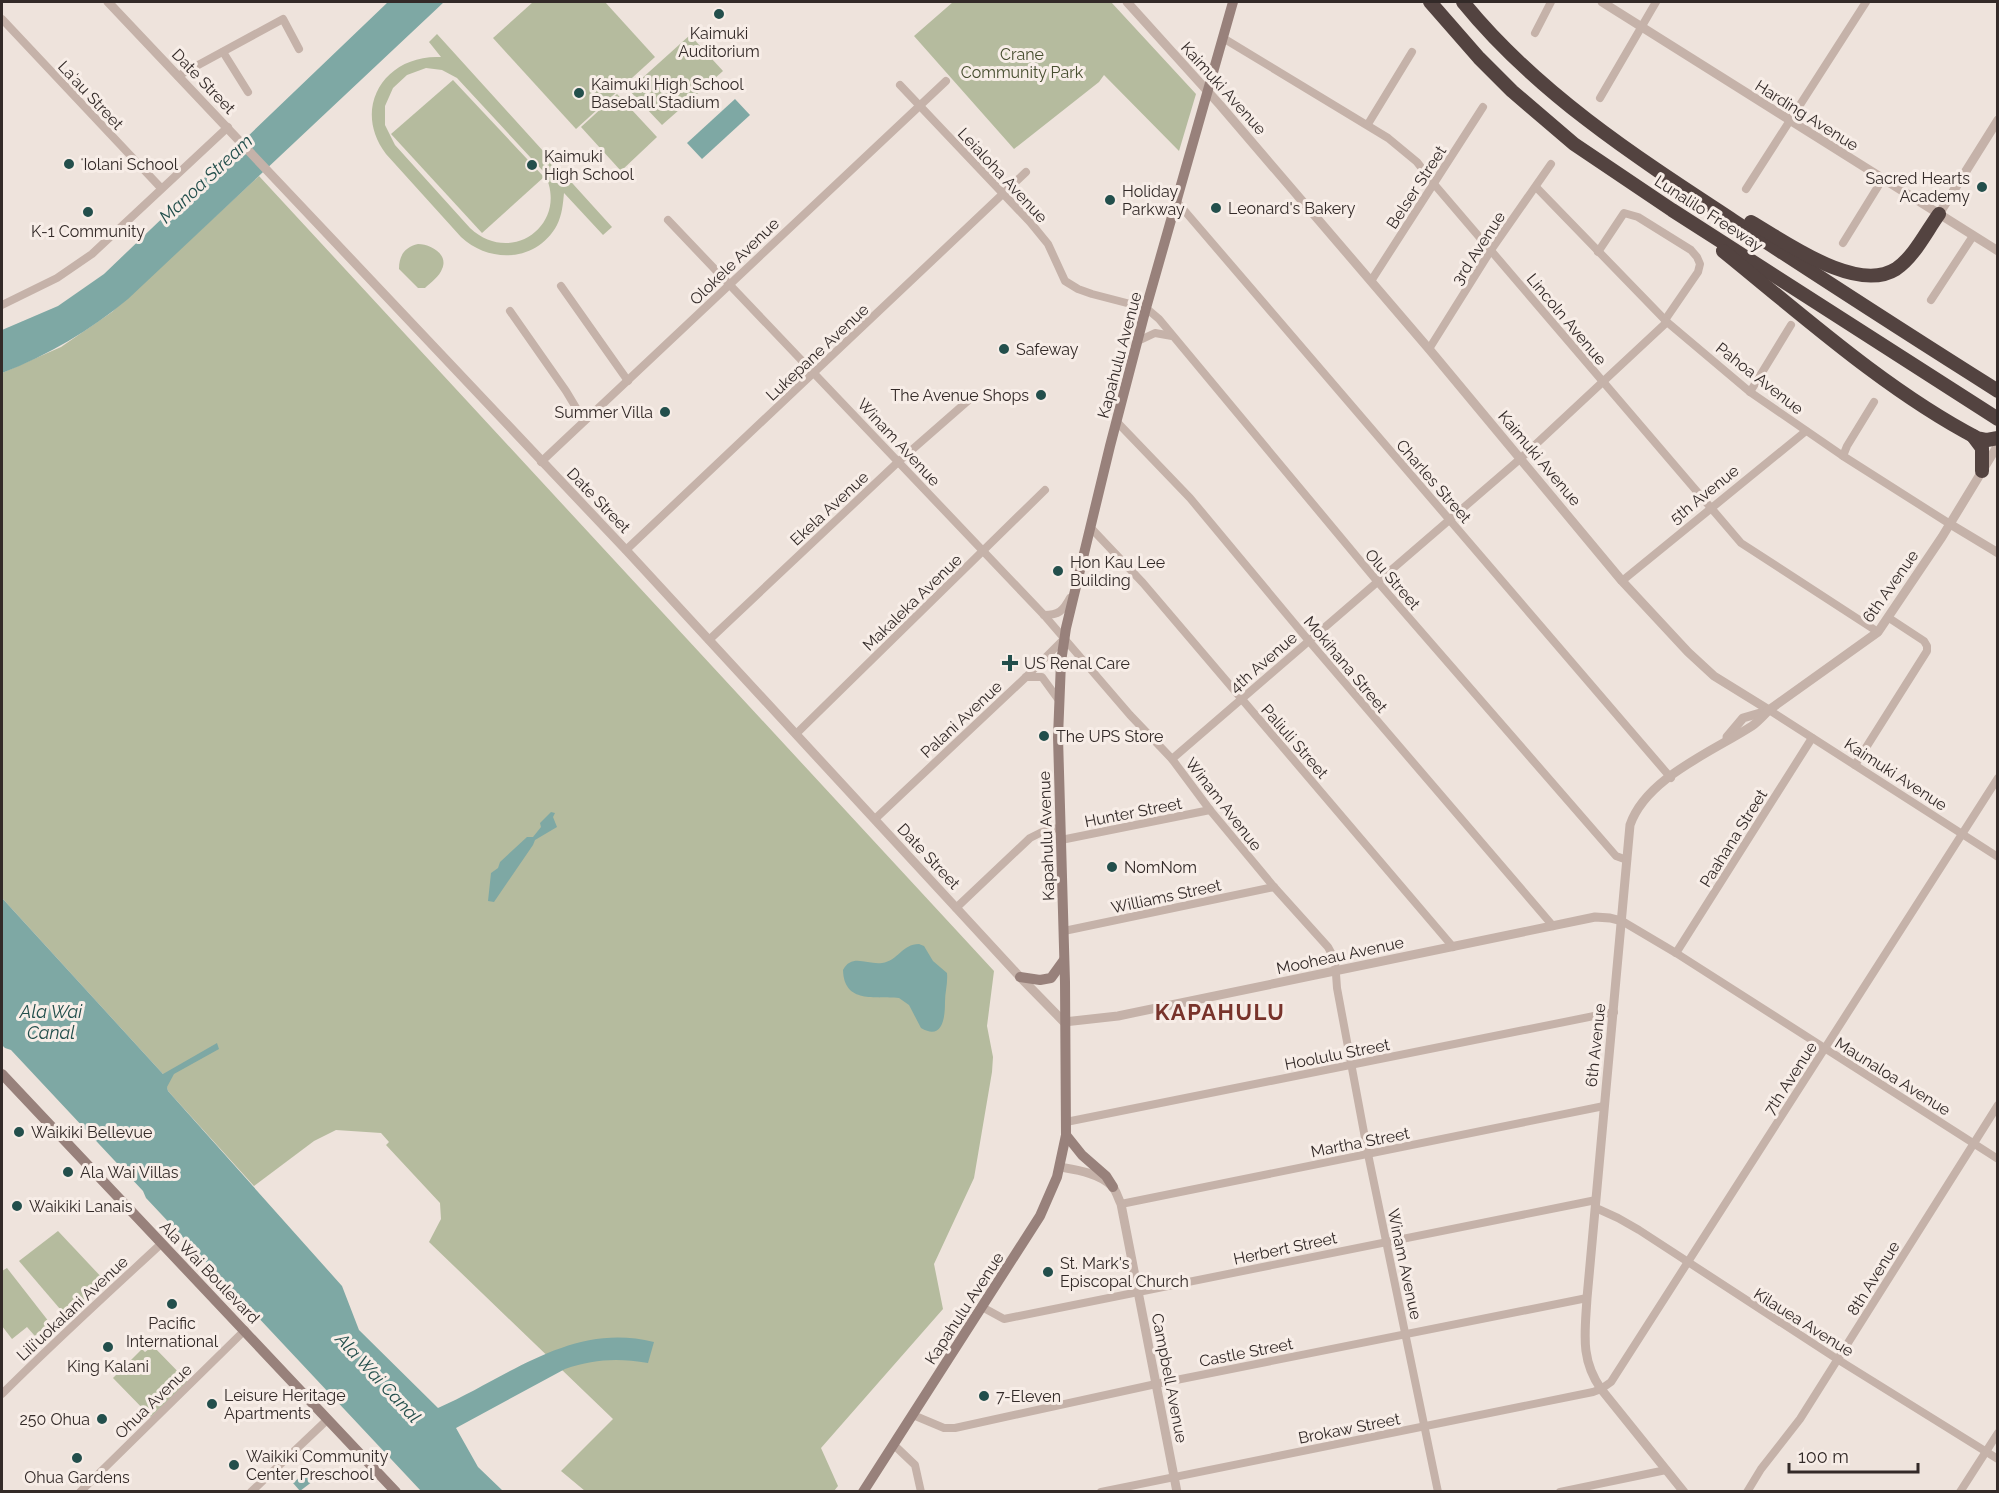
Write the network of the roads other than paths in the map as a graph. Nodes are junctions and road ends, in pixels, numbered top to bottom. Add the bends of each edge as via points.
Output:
1 (108, 2) edge
2 (1127, 2) edge
3 (1233, 2) edge
4 (1430, 2) edge
5 (1462, 2) edge
6 (1551, 2) edge
7 (1602, 2) edge
8 (1656, 2) edge
9 (1866, 2) edge
10 (2, 19) edge
11 (1640, 26) junction
12 (1534, 33) dead end
13 (1223, 38) junction
14 (299, 49) dead end
15 (223, 52) junction
16 (1412, 52) dead end
17 (178, 76) junction
18 (946, 81) dead end
19 (900, 85) dead end
20 (1208, 91) junction
21 (248, 92) dead end
22 (1600, 98) dead end
23 (919, 105) junction
24 (1483, 106) dead end
25 (1998, 120) edge
26 (1789, 121) junction
27 (1368, 124) junction
28 (228, 127) junction
29 (1551, 164) dead end
30 (1655, 169) junction
31 (1026, 172) dead end
32 (1882, 180) junction
33 (1434, 184) junction
34 (1536, 187) junction
35 (161, 189) junction
36 (1746, 189) dead end
37 (1004, 195) junction
38 (1177, 202) junction
39 (1672, 210) junction
40 (1939, 214) junction
41 (668, 220) dead end
42 (1973, 236) junction
43 (1843, 243) dead end
44 (1491, 250) junction
45 (1998, 251) edge
46 (1598, 252) junction
47 (1371, 281) junction
48 (730, 283) junction
49 (561, 286) dead end
50 (1931, 300) dead end
51 (2, 305) edge
52 (1146, 308) junction
53 (510, 311) dead end
54 (1666, 321) junction
55 (1791, 325) dead end
56 (1172, 336) junction
57 (1138, 341) junction
58 (1429, 349) junction
59 (815, 372) junction
60 (628, 381) junction
61 (1603, 383) junction
62 (1998, 391) edge
63 (1750, 392) junction
64 (970, 399) dead end
65 (1874, 402) dead end
66 (1998, 419) edge
67 (584, 421) junction
68 (1117, 422) junction
69 (1806, 431) junction
70 (1973, 436) junction
71 (1998, 438) edge
72 (1998, 445) edge
73 (1843, 456) junction
74 (1520, 459) junction
75 (541, 462) junction
76 (898, 462) junction
77 (1982, 471) junction
78 (1045, 490) dead end
79 (1710, 508) junction
80 (1449, 520) junction
81 (1950, 524) junction
82 (1091, 528) junction
83 (626, 550) junction
84 (983, 550) junction
85 (1998, 553) edge
86 (1377, 580) junction
87 (1622, 581) junction
88 (1077, 585) junction
89 (1044, 615) junction
90 (1889, 618) junction
91 (1878, 632) junction
92 (1065, 638) junction
93 (709, 640) junction
94 (1309, 641) junction
95 (1026, 677) junction
96 (1743, 694) junction
97 (1058, 699) junction
98 (1241, 699) junction
99 (1769, 710) junction
100 (1743, 718) junction
101 (796, 733) junction
102 (1812, 738) junction
103 (1722, 743) junction
104 (1172, 759) junction
105 (1855, 765) junction
106 (1998, 777) edge
107 (1671, 778) junction
108 (1210, 810) junction
109 (874, 819) junction
110 (1060, 827) junction
111 (1962, 834) junction
112 (1061, 840) junction
113 (1998, 857) edge
114 (1627, 860) junction
115 (1274, 887) junction
116 (956, 908) junction
117 (1622, 921) junction
118 (1553, 926) junction
119 (1064, 931) junction
120 (1453, 947) junction
121 (1676, 953) junction
122 (1064, 959) junction
123 (1336, 971) junction
124 (1020, 977) junction
125 (1614, 1012) junction
126 (1064, 1022) junction
127 (1824, 1049) junction
128 (1352, 1064) junction
129 (2, 1074) edge
130 (1998, 1105) edge
131 (1604, 1106) junction
132 (1066, 1122) junction
133 (1066, 1135) junction
134 (1973, 1143) junction
135 (1368, 1154) junction
136 (1998, 1159) edge
137 (1060, 1167) junction
138 (1113, 1187) junction
139 (1121, 1204) junction
140 (1596, 1204) junction
141 (162, 1243) junction
142 (1387, 1243) junction
143 (1687, 1264) junction
144 (1138, 1292) junction
145 (1587, 1298) junction
146 (982, 1307) junction
147 (244, 1330) junction
148 (1406, 1334) junction
149 (1837, 1359) junction
150 (1156, 1384) junction
151 (1601, 1389) junction
152 (2, 1394) edge
153 (913, 1415) junction
154 (327, 1420) junction
155 (1425, 1427) junction
156 (1998, 1433) edge
157 (894, 1446) junction
158 (1985, 1452) junction
159 (1998, 1460) edge
160 (1666, 1470) junction
161 (1174, 1477) junction
162 (80, 1491) edge
163 (251, 1491) edge
164 (396, 1491) edge
165 (863, 1491) edge
166 (921, 1491) edge
167 (1101, 1491) edge
168 (1177, 1491) edge
169 (1438, 1491) edge
170 (1560, 1491) edge
171 (1684, 1491) edge
172 (1747, 1491) edge
173 (1960, 1491) edge

1 - 17 street, Date Street
2 - 20 street, Kaimuki Avenue
3 - 13 main road, Kapahulu Avenue
4 - 39 highway, Lunalilo Freeway via 1479,58 1545,120
5 - 30 highway, Lunalilo Freeway via 1533,75 1601,132
6 - 12 street
7 - 11 street, Harding Avenue
8 - 11 street
9 - 26 street
10 - 35 street, Laʻau Street
11 - 22 street
11 - 26 street, Harding Avenue
13 - 20 main road, Kapahulu Avenue
13 - 27 street, Lincoln Avenue
14 - 15 street via 284,19
15 - 17 street
15 - 21 street
16 - 27 street
17 - 28 street, Date Street
18 - 23 street, Olokele Avenue
19 - 23 street, Leialoha Avenue
20 - 38 main road, Kapahulu Avenue
20 - 47 street, Kaimuki Avenue
23 - 37 street, Leialoha Avenue
23 - 48 street, Olokele Avenue
24 - 33 street, Belser Street
25 - 40 street
26 - 32 street, Harding Avenue
26 - 36 street
27 - 33 street, Lincoln Avenue via 1417,162
28 - 35 street
28 - 75 street, Date Street
29 - 34 street, 3rd Avenue
30 - 40 highway via 1818,260 1859,276 1898,268
30 - 62 highway, Lunalilo Freeway
31 - 37 street, Lukepane Avenue
32 - 40 street, Harding Avenue
32 - 43 street
33 - 44 street, Lincoln Avenue
33 - 47 street, Belser Street
34 - 44 street, 3rd Avenue
34 - 46 street, Pahoa Avenue
35 - 51 street via 92,254 57,278
37 - 52 street, Leialoha Avenue via 1048,243 1065,280 1092,294
37 - 59 street, Lukepane Avenue
38 - 52 main road, Kapahulu Avenue
38 - 80 street, Charles Street
39 - 66 highway, Lunalilo Freeway
39 - 70 highway via 1880,375
40 - 42 street, Harding Avenue
41 - 48 street, Winam Avenue
42 - 45 street, Harding Avenue
42 - 50 street
44 - 58 street, 3rd Avenue
44 - 61 street, Lincoln Avenue
46 - 54 street, Pahoa Avenue
46 - 54 street, 4th Avenue via 1624,213 1634,215 1691,250 1699,260 1698,272
47 - 58 street, Kaimuki Avenue
48 - 59 street, Winam Avenue
48 - 60 street, Olokele Avenue
49 - 60 street
52 - 56 street, Olu Street
52 - 57 main road, Kapahulu Avenue
53 - 67 street
54 - 61 street, 4th Avenue
54 - 63 street, Pahoa Avenue
55 - 63 street
56 - 57 street via 1155,333
56 - 86 street, Olu Street
57 - 68 main road, Kapahulu Avenue
58 - 74 street, Kaimuki Avenue
59 - 76 street, Winam Avenue
59 - 83 street, Lukepane Avenue
60 - 67 street, Olokele Avenue
61 - 74 street, 4th Avenue
61 - 79 street, Lincoln Avenue
63 - 69 street, Pahoa Avenue
64 - 76 street, Ekela Avenue
65 - 73 street
67 - 75 street, Olokele Avenue
68 - 82 main road, Kapahulu Avenue
68 - 94 street, Mokihana Street via 1190,498
69 - 73 street, Pahoa Avenue
69 - 79 street, 5th Avenue
70 - 71 highway via 1982,440
70 - 77 highway via 1982,448
72 - 77 street, 6th Avenue
73 - 81 street, Pahoa Avenue
74 - 80 street, 4th Avenue
74 - 87 street, Kaimuki Avenue
75 - 83 street, Date Street
76 - 84 street, Winam Avenue
76 - 93 street, Ekela Avenue
77 - 81 street, 6th Avenue
78 - 84 street, Makaleka Avenue
79 - 87 street, 5th Avenue
79 - 91 street, Lincoln Avenue via 1741,543
80 - 86 street, 4th Avenue
80 - 107 street, Charles Street
81 - 85 street, Pahoa Avenue
81 - 90 street, 6th Avenue
82 - 88 main road, Kapahulu Avenue
82 - 98 street, Paliuli Street
83 - 93 street, Date Street
84 - 89 street, Winam Avenue
84 - 101 street, Makaleka Avenue
86 - 94 street, 4th Avenue
86 - 114 street, Olu Street via 1616,856
87 - 96 street, Kaimuki Avenue via 1688,652 1714,676
88 - 89 street via 1063,610 1056,615
88 - 92 main road, Kapahulu Avenue
89 - 92 street, Winam Avenue
90 - 91 street, 6th Avenue
90 - 105 street via 1924,641 1926,651
91 - 99 street, 6th Avenue
92 - 95 street, Palani Avenue
92 - 97 main road, Kapahulu Avenue
92 - 104 street, Winam Avenue
93 - 101 street, Date Street
94 - 98 street, 4th Avenue
94 - 118 street, Mokihana Street
95 - 97 street via 1042,678
95 - 109 street, Palani Avenue
96 - 99 street, Kaimuki Avenue
96 - 100 street via 1747,702
97 - 110 main road, Kapahulu Avenue
98 - 104 street, 4th Avenue
98 - 120 street, Paliuli Street
99 - 100 street, 6th Avenue
99 - 102 street, Kaimuki Avenue
99 - 103 street, 6th Avenue via 1754,725
100 - 103 street, 6th Avenue
101 - 109 street, Date Street
102 - 105 street, Kaimuki Avenue
102 - 121 street, Paahana Street
103 - 107 street, 6th Avenue
104 - 108 street, Winam Avenue
105 - 111 street, Kaimuki Avenue
106 - 111 street, 7th Avenue
107 - 114 street, 6th Avenue via 1648,794 1636,810 1630,825
108 - 112 street, Hunter Street
108 - 115 street, Winam Avenue
109 - 116 street, Date Street
110 - 112 main road, Kapahulu Avenue
110 - 116 street via 1030,838
111 - 113 street, Kaimuki Avenue
111 - 127 street, 7th Avenue
112 - 119 main road, Kapahulu Avenue
114 - 117 street, 6th Avenue
115 - 119 street, Williams Street
115 - 123 street, Winam Avenue via 1328,947
116 - 124 street, Date Street
117 - 118 street, Mooheau Avenue via 1595,917
117 - 121 street, Maunaloa Avenue
117 - 125 street, 6th Avenue
118 - 120 street, Mooheau Avenue
119 - 122 main road, Kapahulu Avenue
120 - 123 street, Mooheau Avenue
121 - 127 street, Maunaloa Avenue
122 - 124 main road via 1051,978
122 - 126 main road, Kapahulu Avenue
123 - 126 street, Mooheau Avenue via 1118,1016
123 - 128 street, Winam Avenue
124 - 126 street, Date Street
125 - 128 street, Hoolulu Street
125 - 131 street, 6th Avenue
126 - 132 main road, Kapahulu Avenue
127 - 134 street, Maunaloa Avenue
127 - 143 street, 7th Avenue
128 - 132 street, Hoolulu Street
128 - 135 street, Winam Avenue
129 - 141 main road, Ala Wai Boulevard
130 - 134 street, 8th Avenue
131 - 135 street, Martha Street
131 - 140 street, 6th Avenue
132 - 133 main road, Kapahulu Avenue
133 - 137 main road, Kapahulu Avenue
133 - 138 main road
134 - 136 street, Maunaloa Avenue
134 - 149 street, 8th Avenue
135 - 139 street, Martha Street
135 - 142 street, Winam Avenue
137 - 138 street via 1080,1170
137 - 146 main road, Kapahulu Avenue via 1040,1216
138 - 139 street, Campbell Avenue
139 - 144 street, Campbell Avenue
140 - 142 street, Herbert Street
140 - 143 street, Kilauea Avenue
140 - 145 street, 6th Avenue
141 - 147 main road, Ala Wai Boulevard
141 - 152 street, Liliʻuokalani Avenue
142 - 144 street, Herbert Street
142 - 148 street, Winam Avenue
143 - 149 street, Kilauea Avenue
143 - 151 street, 7th Avenue via 1611,1382
144 - 146 street, Herbert Street via 1004,1319
144 - 150 street, Campbell Avenue
145 - 148 street, Castle Street
145 - 151 street, 6th Avenue via 1585,1353
146 - 153 main road, Kapahulu Avenue
147 - 154 main road, Ala Wai Boulevard
147 - 162 street, Ohua Avenue
148 - 150 street, Castle Street
148 - 155 street, Winam Avenue
149 - 158 street, Kilauea Avenue
149 - 172 street, 8th Avenue via 1791,1432
150 - 153 street, Castle Street via 955,1428 944,1428
150 - 161 street, Campbell Avenue
151 - 155 street, Brokaw Street
151 - 160 street, 6th Avenue
153 - 157 main road, Kapahulu Avenue
154 - 163 street
154 - 164 main road, Ala Wai Boulevard
155 - 161 street, Brokaw Street
155 - 169 street, Winam Avenue
156 - 158 street
157 - 165 main road, Kapahulu Avenue
157 - 166 street via 915,1465
158 - 159 street, Kilauea Avenue
158 - 173 street
160 - 170 street
160 - 171 street, 6th Avenue
161 - 167 street, Brokaw Street
161 - 168 street, Campbell Avenue

